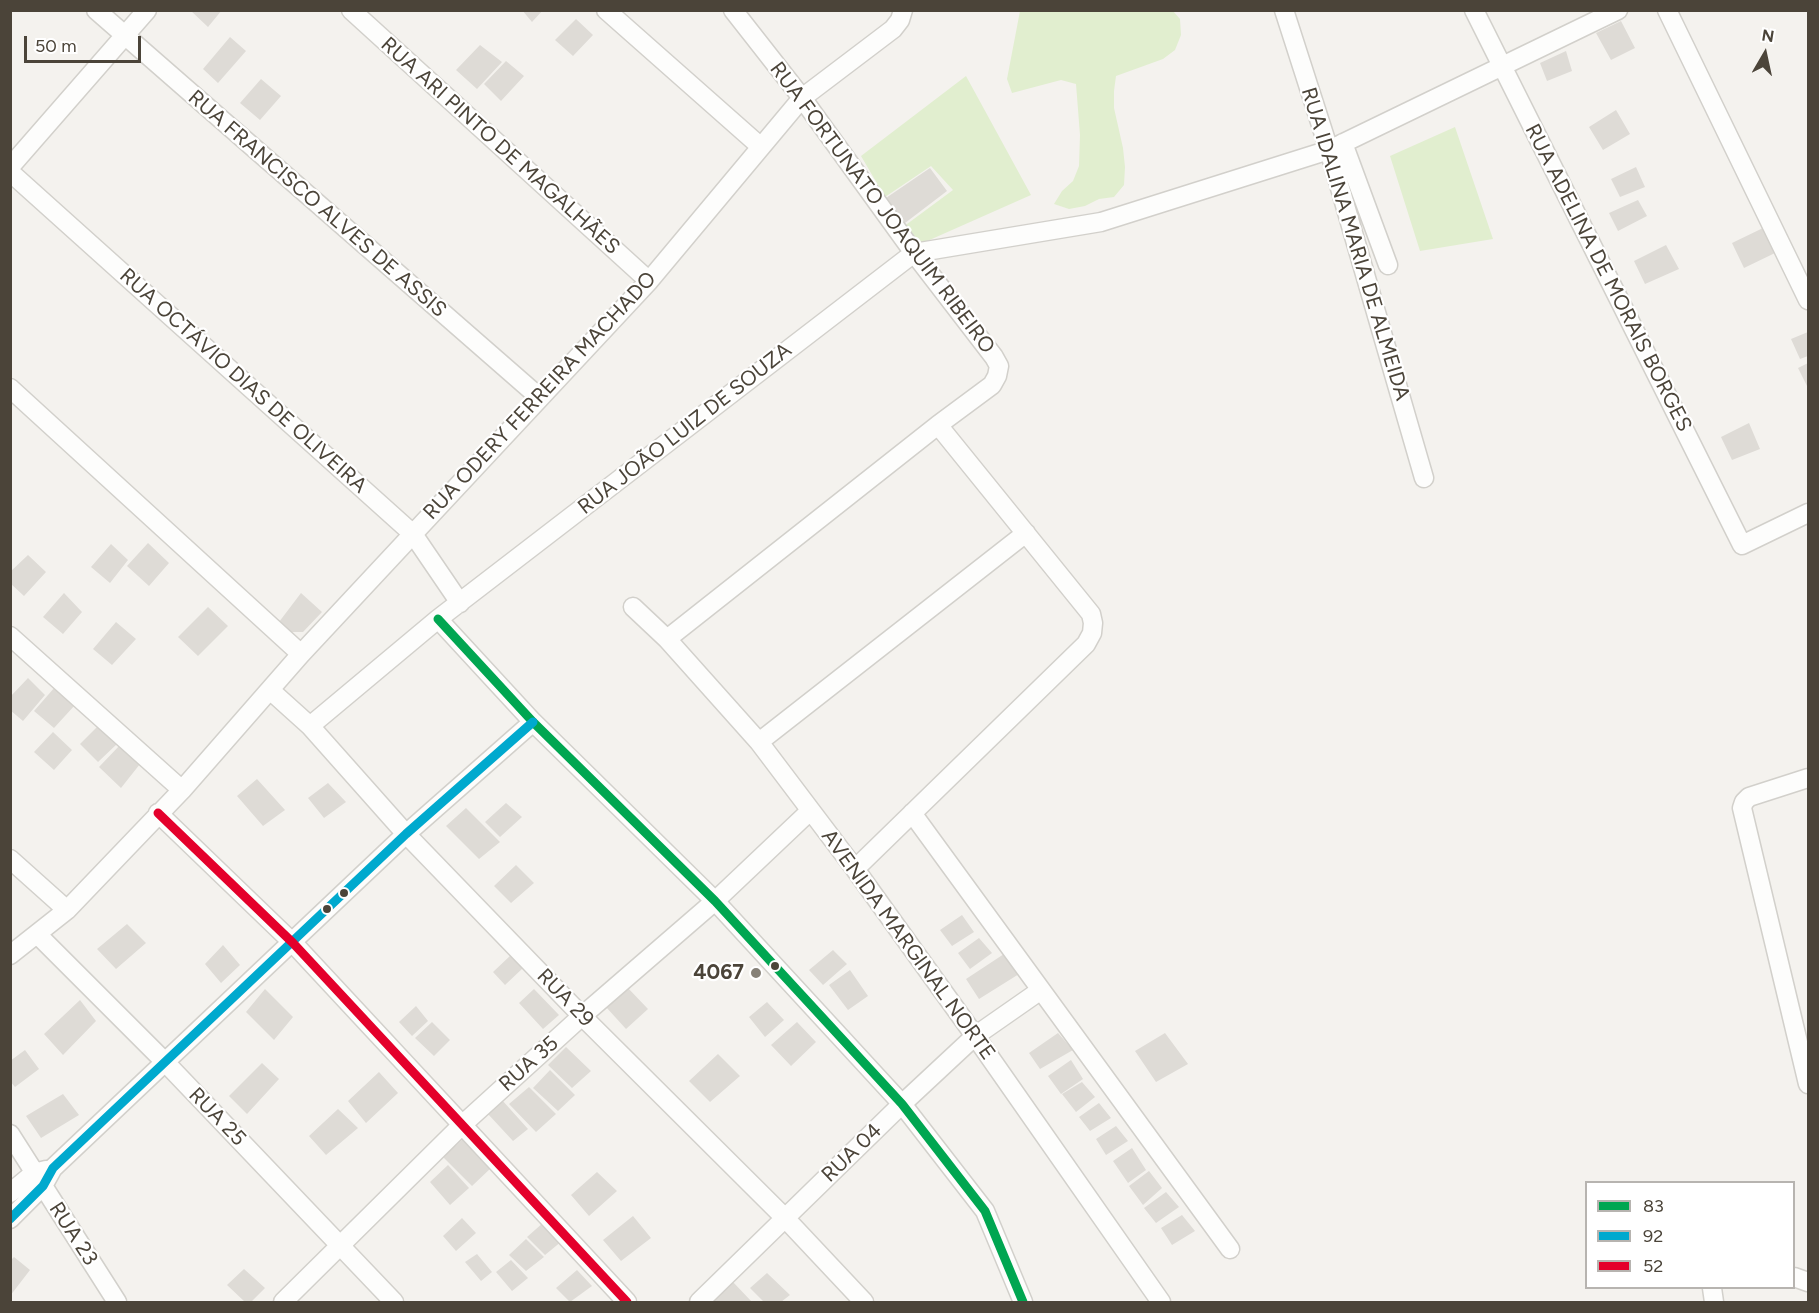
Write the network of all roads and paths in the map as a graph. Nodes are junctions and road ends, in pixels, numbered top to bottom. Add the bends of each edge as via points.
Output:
1 (96, 10) edge
2 (147, 10) edge
3 (351, 10) edge
4 (606, 10) edge
5 (733, 10) edge
6 (903, 10) edge
7 (1284, 10) edge
8 (1474, 10) edge
9 (1618, 10) edge
10 (1667, 10) edge
11 (124, 36) junction
12 (1501, 66) junction
13 (802, 98) junction
14 (1336, 146) junction
15 (761, 147) junction
16 (10, 166) edge
17 (10, 172) edge
18 (914, 253) junction
19 (1388, 265) dead end
20 (649, 280) junction
21 (1809, 300) edge
22 (10, 388) edge
23 (539, 397) junction
24 (938, 425) junction
25 (1424, 478) dead end
26 (1809, 513) edge
27 (1026, 533) junction
28 (413, 534) junction
29 (460, 603) junction
30 (633, 607) dead end
31 (438, 619) junction
32 (10, 636) edge
33 (668, 639) junction
34 (301, 654) junction
35 (270, 690) junction
36 (533, 722) junction
37 (310, 726) junction
38 (759, 742) junction
39 (1809, 778) edge
40 (182, 790) junction
41 (810, 811) junction
42 (159, 813) junction
43 (912, 813) junction
44 (406, 834) junction
45 (10, 859) edge
46 (855, 869) junction
47 (715, 901) junction
48 (67, 910) junction
49 (37, 934) junction
50 (292, 943) junction
51 (10, 955) edge
52 (1041, 990) junction
53 (582, 1016) junction
54 (975, 1036) junction
55 (165, 1062) junction
56 (1809, 1084) edge
57 (902, 1104) junction
58 (462, 1125) junction
59 (10, 1134) edge
60 (39, 1180) junction
61 (10, 1193) edge
62 (785, 1218) junction
63 (10, 1219) edge
64 (340, 1245) junction
65 (1230, 1249) dead end
66 (117, 1302) edge
67 (283, 1302) edge
68 (394, 1302) edge
69 (627, 1302) edge
70 (699, 1302) edge
71 (864, 1302) edge
72 (1023, 1302) edge
73 (1161, 1302) edge

1 - 11 street, RUA FRANCISCO ALVES DE ASSIS
2 - 11 street
3 - 20 street, RUA ARI PINTO DE MAGALHÃES
4 - 15 street
5 - 13 street, RUA FORTUNATO JOAQUIM RIBEIRO
6 - 13 street, RUA ODERY FERREIRA MACHADO via 893,28
7 - 14 street, RUA IDALINA MARIA DE ALMEIDA
8 - 12 street, RUA ADELINA DE MORAIS BORGES
9 - 12 street, RUA JOÃO LUIZ DE SOUZA
10 - 21 street
11 - 16 street
11 - 23 street, RUA FRANCISCO ALVES DE ASSIS
12 - 14 street, RUA JOÃO LUIZ DE SOUZA
12 - 26 street, RUA ADELINA DE MORAIS BORGES via 1742,545
13 - 15 street, RUA ODERY FERREIRA MACHADO
13 - 18 street, RUA FORTUNATO JOAQUIM RIBEIRO
14 - 18 street, RUA JOÃO LUIZ DE SOUZA via 1101,222
14 - 19 street
14 - 25 street, RUA IDALINA MARIA DE ALMEIDA
15 - 20 street, RUA ODERY FERREIRA MACHADO
17 - 28 street, RUA OCTÁVIO DIAS DE OLIVEIRA
18 - 24 street, RUA FORTUNATO JOAQUIM RIBEIRO via 999,366 992,385
18 - 29 street, RUA JOÃO LUIZ DE SOUZA
20 - 23 street, RUA ODERY FERREIRA MACHADO
22 - 34 street
23 - 28 street, RUA ODERY FERREIRA MACHADO
24 - 27 street
24 - 33 street
27 - 38 street
27 - 43 street via 1091,614 1092,633 1086,644
28 - 29 street, RUA OCTÁVIO DIAS DE OLIVEIRA
28 - 34 street, RUA ODERY FERREIRA MACHADO
29 - 31 street, RUA JOÃO LUIZ DE SOUZA
30 - 33 street, AVENIDA MARGINAL NORTE
31 - 36 street
31 - 37 street, RUA JOÃO LUIZ DE SOUZA
32 - 40 street
33 - 38 street, AVENIDA MARGINAL NORTE
34 - 35 street, RUA ODERY FERREIRA MACHADO
35 - 37 street, RUA 29
35 - 40 street, RUA ODERY FERREIRA MACHADO
36 - 44 street
36 - 47 street
37 - 44 street, RUA 29
38 - 41 street, AVENIDA MARGINAL NORTE
39 - 56 street via 1749,797 1742,808
40 - 42 street
41 - 46 street, AVENIDA MARGINAL NORTE
41 - 47 street, RUA 35
42 - 48 street
42 - 50 street
43 - 46 street
43 - 52 street
44 - 50 street
44 - 53 street, RUA 29
45 - 48 street
46 - 54 street, AVENIDA MARGINAL NORTE
47 - 53 street, RUA 35
47 - 57 street
48 - 49 street
49 - 51 street
49 - 55 street, RUA 25
50 - 55 street
50 - 58 street
52 - 54 street, RUA 04
52 - 65 street
53 - 58 street, RUA 35
53 - 62 street, RUA 29
54 - 57 street, RUA 04
54 - 73 street, AVENIDA MARGINAL NORTE
55 - 60 street
55 - 64 street, RUA 25
57 - 62 street, RUA 04
57 - 72 street via 985,1211
58 - 64 street, RUA 35
58 - 69 street
59 - 60 street, RUA 23
60 - 61 street
60 - 63 street
60 - 66 street, RUA 23
62 - 70 street, RUA 04
62 - 71 street, RUA 29
64 - 67 street, RUA 35
64 - 68 street, RUA 25

